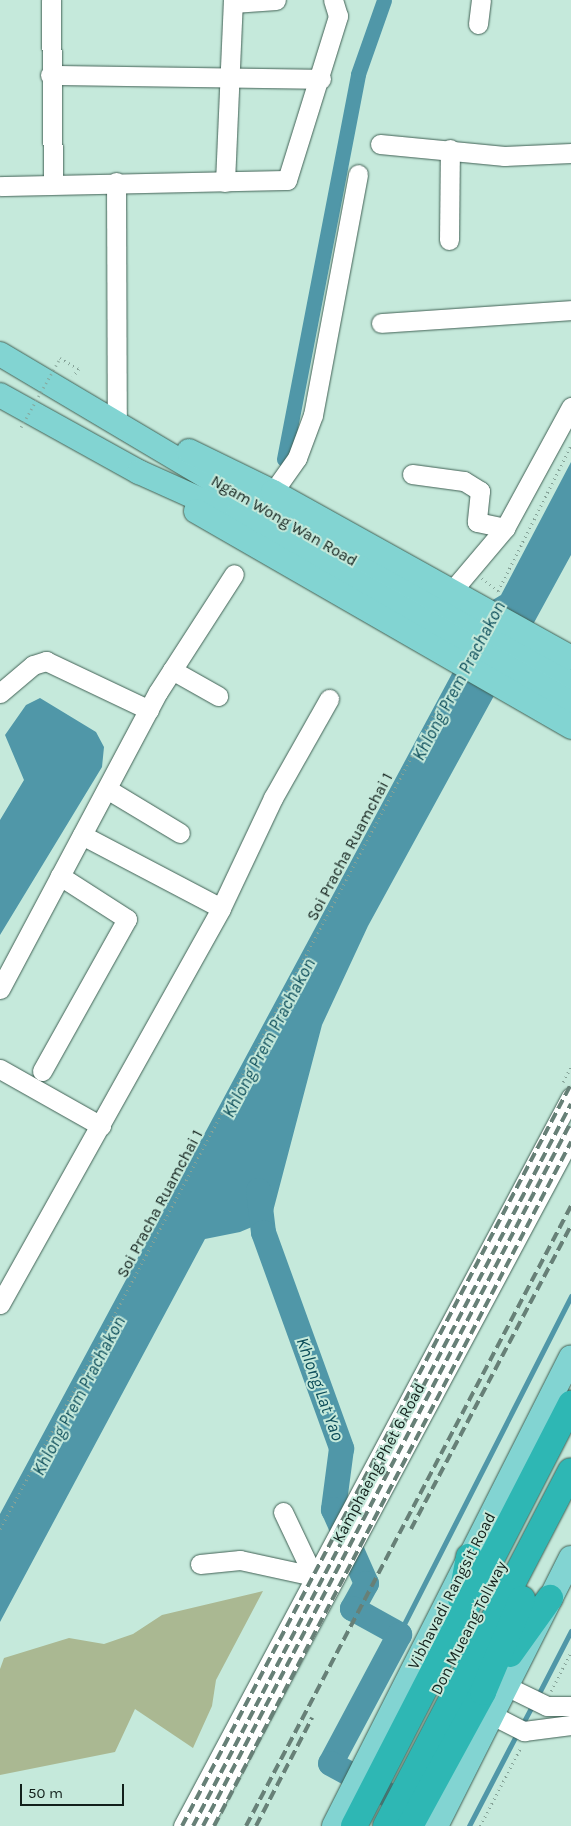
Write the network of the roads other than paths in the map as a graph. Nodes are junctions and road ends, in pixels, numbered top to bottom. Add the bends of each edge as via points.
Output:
1 (50, 0) edge
2 (276, 0) edge
3 (334, 0) edge
4 (481, 0) edge
5 (233, 2) edge
6 (478, 24) dead end
7 (50, 75) junction
8 (230, 78) junction
9 (321, 79) junction
10 (380, 144) dead end
11 (450, 150) junction
12 (571, 153) edge
13 (358, 174) dead end
14 (53, 182) junction
15 (116, 182) junction
16 (225, 182) junction
17 (0, 186) edge
18 (449, 240) dead end
19 (571, 310) edge
20 (381, 323) dead end
21 (0, 354) edge
22 (0, 395) edge
23 (571, 407) edge
24 (122, 423) junction
25 (139, 472) junction
26 (412, 474) dead end
27 (273, 492) junction
28 (241, 508) junction
29 (505, 528) junction
30 (234, 574) dead end
31 (451, 592) junction
32 (571, 658) edge
33 (172, 670) junction
34 (571, 683) edge
35 (0, 693) edge
36 (218, 696) dead end
37 (329, 699) dead end
38 (571, 703) edge
39 (148, 710) junction
40 (571, 727) edge
41 (106, 789) junction
42 (180, 833) dead end
43 (82, 835) junction
44 (60, 876) junction
45 (220, 908) junction
46 (0, 989) edge
47 (0, 1069) edge
48 (42, 1071) dead end
49 (571, 1097) edge
50 (101, 1126) junction
51 (571, 1138) edge
52 (0, 1304) edge
53 (571, 1357) edge
54 (571, 1404) edge
55 (571, 1417) edge
56 (571, 1430) edge
57 (571, 1471) edge
58 (571, 1505) edge
59 (283, 1512) dead end
60 (360, 1516) junction
61 (523, 1523) junction
62 (340, 1554) junction
63 (469, 1557) junction
64 (571, 1558) edge
65 (200, 1564) dead end
66 (315, 1575) junction
67 (550, 1598) joint
68 (454, 1631) junction
69 (494, 1698) junction
70 (571, 1706) edge
71 (571, 1724) edge
72 (366, 1781) junction
73 (425, 1816) edge
74 (183, 1826) edge
75 (202, 1826) edge
76 (334, 1826) edge
77 (354, 1826) edge
78 (368, 1826) edge
79 (386, 1826) edge

1 - 7 street
2 - 5 street
3 - 9 street via 338,16
4 - 6 street
5 - 8 street
7 - 8 street
7 - 14 street
8 - 9 street
8 - 16 street
9 - 16 street via 287,180
10 - 11 street
11 - 12 street via 504,156
11 - 18 street
13 - 27 street via 313,415 297,458
14 - 15 street
14 - 17 street
15 - 16 street
15 - 24 street
19 - 20 street
21 - 24 main road, Ngam Wong Wan Road
22 - 25 main road, Ngam Wong Wan Road
23 - 29 street
24 - 27 main road via 215,462
24 - 28 main road, Ngam Wong Wan Road
25 - 28 main road, Ngam Wong Wan Road
25 - 40 main road via 238,537
26 - 29 street via 464,481 480,491 477,522
27 - 31 main road
28 - 34 main road, Ngam Wong Wan Road
28 - 38 main road, Ngam Wong Wan Road
29 - 31 street
30 - 33 street
31 - 32 main road
33 - 36 street
33 - 39 street
35 - 39 street via 33,665 46,661
37 - 45 street via 273,798
39 - 41 street
41 - 42 street
41 - 43 street
43 - 44 street
43 - 45 street
44 - 46 street
44 - 48 street via 127,919
45 - 50 street
47 - 50 street
49 - 60 street, Kamphaeng Phet 6 Road
50 - 52 street
51 - 60 street, Kamphaeng Phet 6 Road
53 - 63 main road, Vibhavadi Rangsit Road
54 - 68 highway, Vibhavadi Rangsit Road
55 - 61 highway
56 - 61 highway, Don Mueang Tollway
57 - 79 highway, Don Mueang Tollway
58 - 69 highway via 523,1597
59 - 66 street
60 - 62 street, Kamphaeng Phet 6 Road
61 - 78 highway, Don Mueang Tollway
62 - 66 street, Kamphaeng Phet 6 Road
62 - 75 street, Kamphaeng Phet 6 Road
63 - 68 highway
63 - 72 main road, Vibhavadi Rangsit Road
64 - 67 main road
65 - 66 street via 240,1560
66 - 74 street, Kamphaeng Phet 6 Road
67 - 69 highway
68 - 72 highway, Vibhavadi Rangsit Road
69 - 70 street
69 - 71 street via 524,1731
69 - 73 highway
72 - 76 main road, Vibhavadi Rangsit Road
72 - 77 highway, Vibhavadi Rangsit Road

